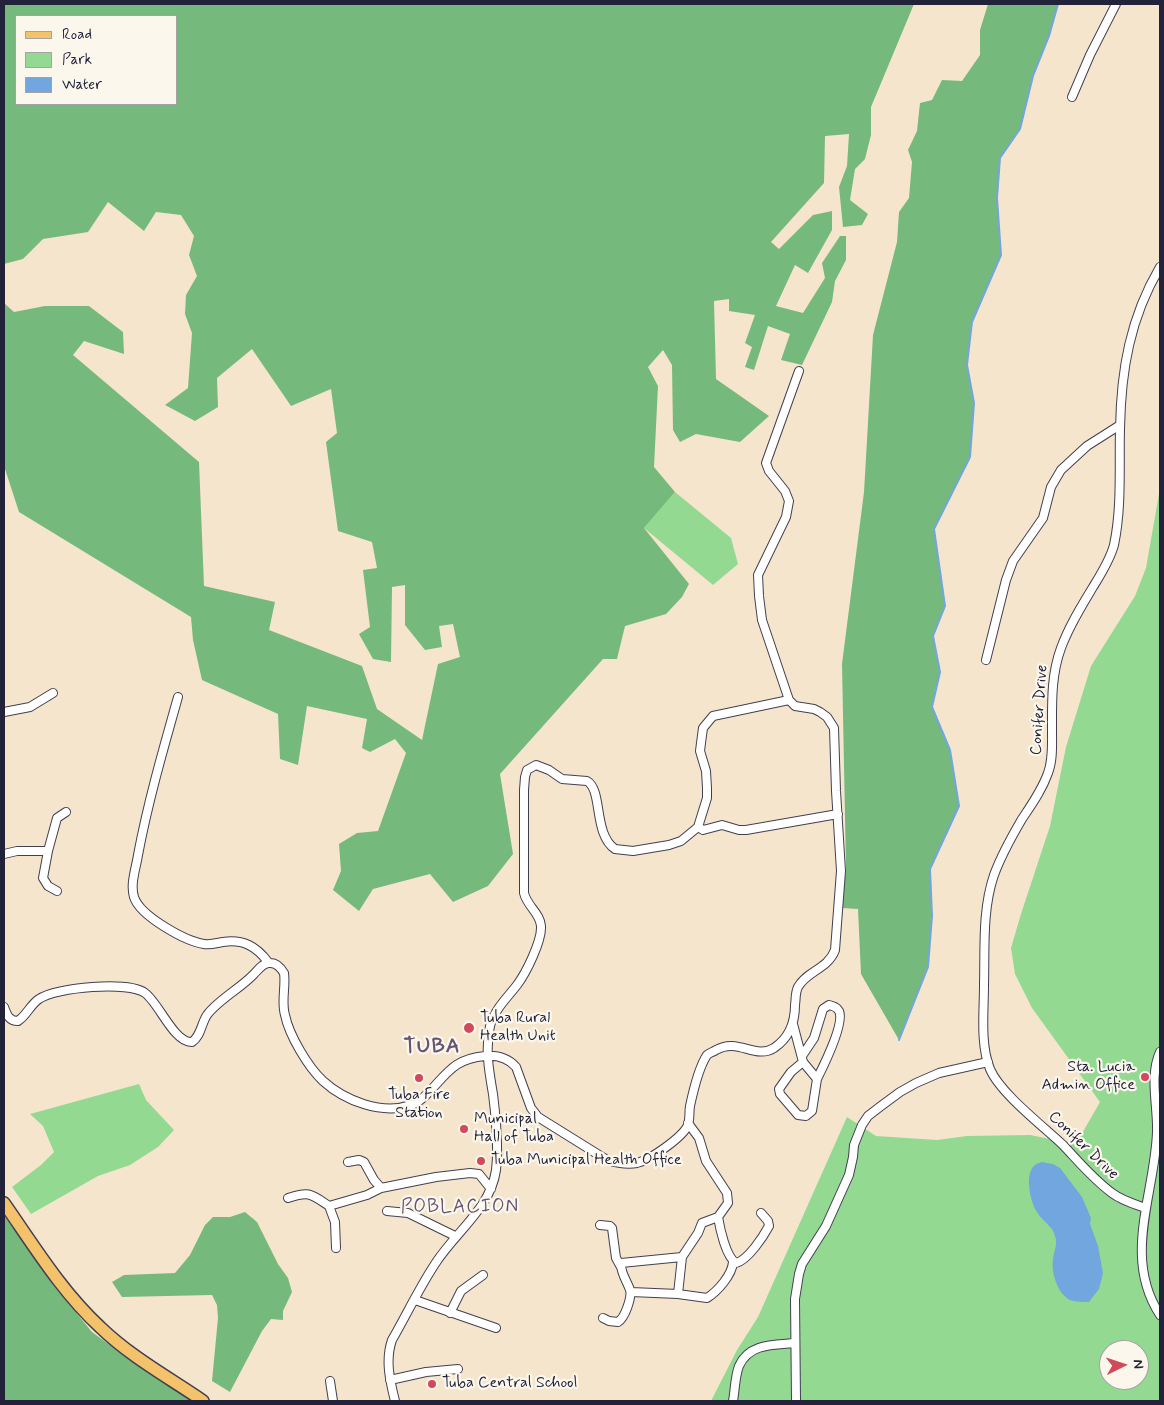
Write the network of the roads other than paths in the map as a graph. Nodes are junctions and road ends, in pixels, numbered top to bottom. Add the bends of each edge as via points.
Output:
1 (1116, 4) edge
2 (1072, 97) dead end
3 (1160, 267) edge
4 (799, 371) dead end
5 (1120, 425) junction
6 (986, 660) dead end
7 (54, 693) dead end
8 (178, 697) dead end
9 (789, 700) junction
10 (4, 712) edge
11 (66, 812) dead end
12 (838, 814) junction
13 (698, 827) junction
14 (48, 851) junction
15 (4, 854) edge
16 (57, 891) dead end
17 (268, 962) junction
18 (4, 1007) edge
19 (793, 1022) junction
20 (1160, 1052) edge
21 (488, 1055) junction
22 (803, 1059) junction
23 (988, 1062) junction
24 (817, 1079) junction
25 (688, 1123) junction
26 (348, 1162) dead end
27 (381, 1188) junction
28 (491, 1189) junction
29 (288, 1198) dead end
30 (4, 1204) edge
31 (330, 1206) junction
32 (1145, 1208) junction
33 (387, 1211) dead end
34 (761, 1213) dead end
35 (718, 1218) junction
36 (600, 1225) dead end
37 (455, 1236) junction
38 (336, 1248) dead end
39 (682, 1257) junction
40 (733, 1262) junction
41 (620, 1268) junction
42 (483, 1275) dead end
43 (631, 1292) junction
44 (678, 1294) junction
45 (415, 1300) junction
46 (450, 1313) junction
47 (1160, 1315) edge
48 (603, 1318) dead end
49 (496, 1328) dead end
50 (795, 1343) junction
51 (458, 1370) dead end
52 (390, 1380) junction
53 (330, 1381) dead end
54 (203, 1401) edge
55 (332, 1401) edge
56 (395, 1401) edge
57 (733, 1401) edge
58 (796, 1401) edge

1 - 2 street
3 - 5 street, Conifer Drive via 1137,313 1129,342
4 - 9 street via 766,463 788,496 788,508 758,575 762,620
5 - 6 street via 1087,446 1060,470 1051,487 1043,518 1013,561
5 - 23 street, Conifer Drive via 1119,490 1113,548 1060,650 1054,668 1049,770 1042,789 1004,852 988,896 984,1025
7 - 10 street via 30,707
8 - 17 street via 146,816 132,884 134,897 150,918 162,926 203,944 244,942
9 - 12 street via 795,706 820,712 834,728
9 - 13 street via 713,716 703,728 700,751 706,771 707,798
11 - 14 street via 57,818
12 - 13 street via 746,830 722,825 703,830
12 - 19 street via 841,870 835,950 826,965 801,982 796,990
13 - 21 street via 681,841 669,845 620,851 606,840 591,783 562,779 536,765 527,770 524,777 524,893 540,921 540,934 519,982 492,1020
14 - 15 street
14 - 16 street via 43,878
17 - 18 street via 211,1010 198,1036 189,1042 182,1039 145,993 127,987 79,988 50,993 34,1003 18,1021 9,1018
17 - 21 street via 279,966 284,973 286,1020 312,1069 335,1091 348,1097 382,1108 410,1106 462,1061
19 - 22 street
19 - 25 street via 783,1040 767,1051 730,1044 708,1054 698,1079
20 - 32 street via 1155,1082 1156,1148
21 - 25 street via 505,1058 516,1067 531,1108 538,1117 607,1160 626,1164 644,1161 674,1140
21 - 28 street via 496,1137 496,1171
22 - 24 street
22 - 24 street via 779,1089 798,1115 806,1116 812,1111
22 - 24 street via 814,1038 822,1009 835,1006 840,1020
23 - 32 street, Conifer Drive via 1006,1092 1088,1173 1114,1195
23 - 50 street via 939,1073 916,1083 868,1116 854,1146 849,1175 840,1197 802,1264 795,1299
25 - 35 street via 699,1138 704,1158 728,1196 728,1203
26 - 27 street via 364,1162
27 - 28 street via 470,1172 479,1174
27 - 31 street
28 - 37 street
29 - 31 street via 310,1194
30 - 54 main road via 59,1281 101,1328 130,1352
31 - 38 street via 335,1222
32 - 47 street via 1141,1244 1144,1272 1148,1290
33 - 37 street via 408,1212
34 - 40 street via 769,1226 748,1255 740,1262
35 - 39 street via 702,1223
35 - 40 street
36 - 41 street via 612,1228
37 - 45 street
39 - 41 street via 623,1262
39 - 44 street
40 - 44 street via 731,1271 709,1296 701,1298
41 - 43 street
42 - 46 street via 461,1291
43 - 44 street
43 - 48 street via 621,1320 614,1322
45 - 46 street
45 - 52 street via 389,1348
46 - 49 street
50 - 57 street via 761,1346 748,1353 739,1366
50 - 58 street
51 - 52 street via 426,1372
52 - 56 street
53 - 55 street

